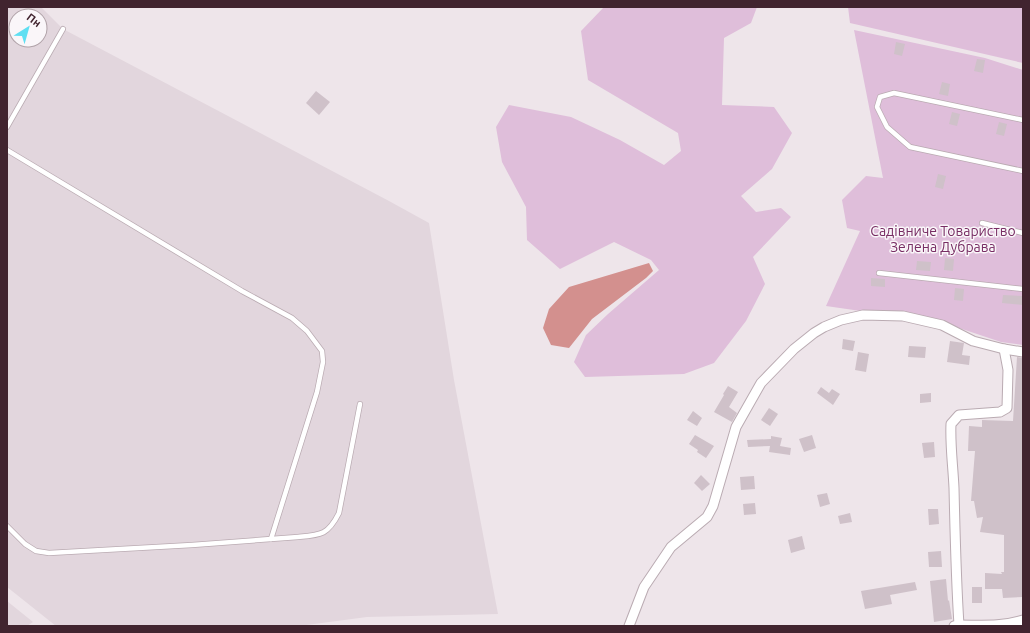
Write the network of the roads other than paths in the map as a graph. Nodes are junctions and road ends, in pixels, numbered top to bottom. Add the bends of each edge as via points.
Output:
1 (63, 29) dead end
2 (1023, 120) edge
3 (7, 127) edge
4 (7, 150) edge
5 (1023, 171) edge
6 (982, 223) dead end
7 (1023, 233) edge
8 (879, 273) dead end
9 (1023, 289) edge
10 (1004, 349) junction
11 (1023, 352) edge
12 (360, 404) dead end
13 (7, 526) edge
14 (271, 539) junction
15 (1023, 620) edge
16 (957, 625) edge
17 (629, 626) edge

1 - 3 lane
2 - 5 lane via 894,93 880,97 877,107 887,127 910,147
4 - 14 lane via 242,291 292,318 307,331 322,351 323,362 317,392
6 - 7 lane
8 - 9 lane
10 - 11 street
10 - 16 street via 1008,370 1008,408 1000,412 958,415 951,424
10 - 17 street via 974,341 942,325 903,316 863,315 841,320 814,333 794,349 761,383 736,427 713,506 707,517 671,547 644,587
12 - 14 lane via 339,513 332,526 314,536
13 - 14 lane via 25,544 36,551 49,553
15 - 16 street via 991,626

